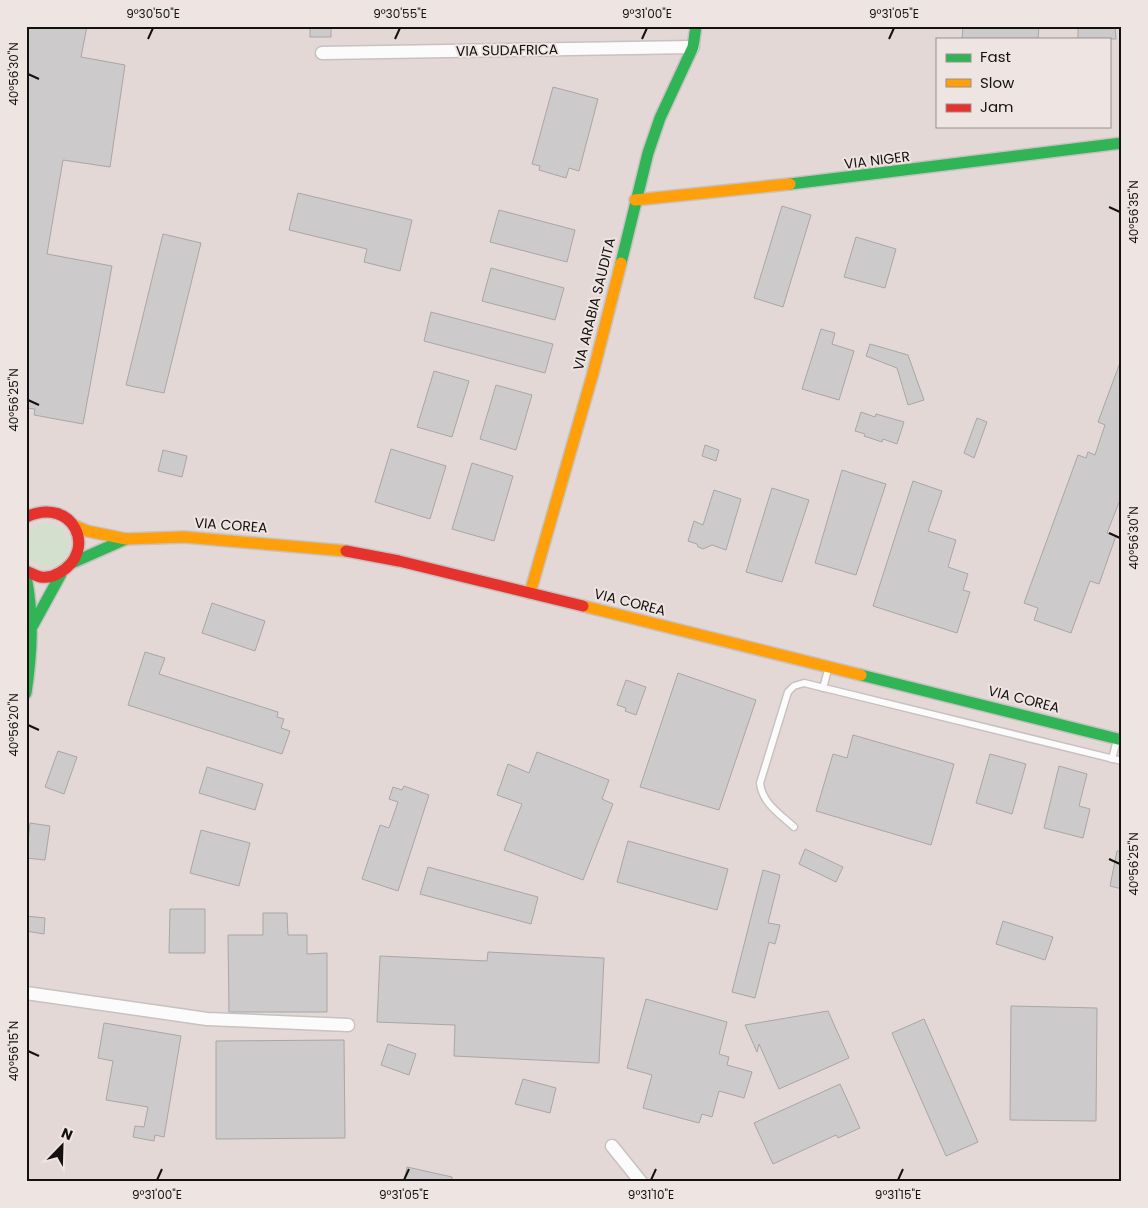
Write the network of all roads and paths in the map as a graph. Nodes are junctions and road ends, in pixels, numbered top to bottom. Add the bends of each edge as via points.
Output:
1 (696, 26) edge
2 (693, 47) junction
3 (322, 53) dead end
4 (1122, 143) edge
5 (635, 200) junction
6 (26, 517) edge
7 (73, 525) junction
8 (126, 539) junction
9 (74, 562) junction
10 (26, 571) edge
11 (61, 574) junction
12 (26, 576) edge
13 (530, 593) junction
14 (32, 626) junction
15 (828, 666) junction
16 (823, 688) junction
17 (26, 693) edge
18 (1033, 728) junction
19 (1119, 739) edge
20 (1112, 759) junction
21 (1122, 761) edge
22 (794, 828) dead end
23 (26, 993) edge
24 (348, 1025) dead end
25 (612, 1146) dead end
26 (641, 1182) edge

1 - 2 street, VIA ARABIA SAUDITA
2 - 3 street, VIA SUDAFRICA
2 - 5 street, VIA ARABIA SAUDITA via 660,118
4 - 5 street, VIA NIGER via 833,180
5 - 13 street, VIA ARABIA SAUDITA via 593,373
6 - 7 street via 47,511 63,516
7 - 8 street
7 - 9 street via 79,542
8 - 9 street
8 - 13 street, VIA COREA via 184,537 356,552
9 - 11 street
10 - 11 street via 42,578
11 - 14 street
12 - 14 street
13 - 15 street, VIA COREA
14 - 17 street
15 - 16 lane
15 - 18 street, VIA COREA
16 - 18 lane
16 - 22 lane via 804,683 788,692 760,783 761,793 767,802
18 - 19 street, VIA COREA
18 - 20 lane
19 - 20 lane
20 - 21 lane
23 - 24 street via 207,1019
25 - 26 street

